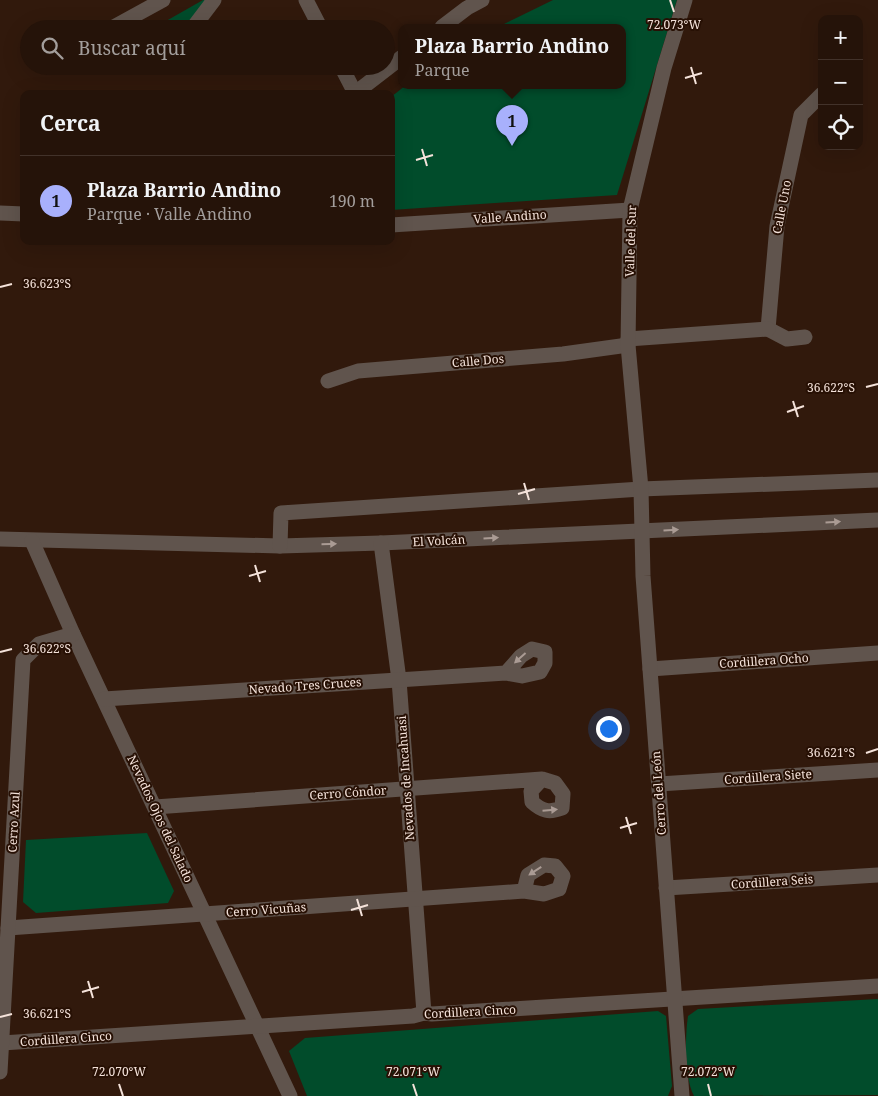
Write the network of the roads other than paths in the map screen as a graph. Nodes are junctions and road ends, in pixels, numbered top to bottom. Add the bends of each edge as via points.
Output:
1 (163, 0) edge
2 (214, 0) edge
3 (306, 0) edge
4 (482, 0) edge
5 (685, 0) edge
6 (126, 20) edge
7 (199, 20) edge
8 (316, 20) edge
9 (446, 24) edge
10 (345, 75) edge
11 (379, 75) edge
12 (353, 90) edge
13 (360, 90) edge
14 (818, 98) edge
15 (630, 210) junction
16 (0, 213) edge
17 (20, 214) edge
18 (395, 225) edge
19 (768, 330) junction
20 (805, 337) dead end
21 (628, 342) junction
22 (328, 381) dead end
23 (878, 480) edge
24 (641, 489) junction
25 (878, 520) edge
26 (641, 531) junction
27 (0, 539) edge
28 (32, 541) junction
29 (381, 543) junction
30 (280, 546) junction
31 (73, 634) junction
32 (878, 653) edge
33 (650, 669) junction
34 (506, 673) dead end
35 (399, 680) junction
36 (104, 699) junction
37 (878, 770) edge
38 (542, 779) dead end
39 (659, 784) junction
40 (407, 789) junction
41 (154, 807) junction
42 (878, 875) edge
43 (666, 888) junction
44 (524, 892) dead end
45 (416, 900) junction
46 (205, 915) junction
47 (8, 928) junction
48 (878, 986) edge
49 (675, 1000) junction
50 (424, 1013) junction
51 (258, 1027) junction
52 (2, 1043) junction
53 (0, 1072) edge
54 (290, 1096) edge
55 (682, 1096) edge

1 - 6 street
2 - 7 street
3 - 8 street
4 - 9 street
5 - 15 street, Valle del Sur via 664,68
10 - 12 street
11 - 13 street
14 - 19 street, Calle Uno via 801,115 776,226
15 - 18 street, Valle Andino
15 - 21 street, Valle del Sur
16 - 17 street
19 - 20 street via 787,339
19 - 21 street
21 - 22 street, Calle Dos via 563,354 358,371
21 - 24 street, Valle del Sur
23 - 24 street
24 - 26 street, Cerro del León
24 - 30 street via 281,513
26 -> 25 street, El Volcán
29 -> 26 street, El Volcán
26 - 33 street, Cerro del León
27 - 28 street, El Volcán
28 - 30 street, El Volcán
28 - 31 street, Nevados Ojos del Salado
30 -> 29 street, El Volcán
29 - 35 street, Nevados de Incahuasi
31 - 36 street, Nevados Ojos del Salado
31 - 47 street, Cerro Azul via 39,644 23,660
32 - 33 street, Cordillera Ocho
33 - 39 street, Cerro del León
34 - 35 street, Nevado Tres Cruces
35 - 36 street, Nevado Tres Cruces
35 - 40 street, Nevados de Incahuasi
36 - 41 street, Nevados Ojos del Salado
37 - 39 street, Cordillera Siete
38 - 40 street, Cerro Cóndor
39 - 43 street, Cerro del León
40 - 41 street, Cerro Cóndor
40 - 45 street, Nevados de Incahuasi
41 - 46 street, Nevados Ojos del Salado
42 - 43 street, Cordillera Seis
43 - 49 street, Cerro del León
44 - 45 street, Cerro Vicuñas
45 - 46 street, Cerro Vicuñas
45 - 50 street, Nevados de Incahuasi
46 - 47 street, Cerro Vicuñas
46 - 51 street, Nevados Ojos del Salado
47 - 52 street, Cerro Azul
48 - 49 street, Cordillera Cinco
49 - 50 street, Cordillera Cinco
49 - 55 street, Cerro del León
50 - 51 street, Cordillera Cinco
51 - 52 street, Cordillera Cinco
51 - 54 street, Nevados Ojos del Salado
52 - 53 street, Cerro Azul

